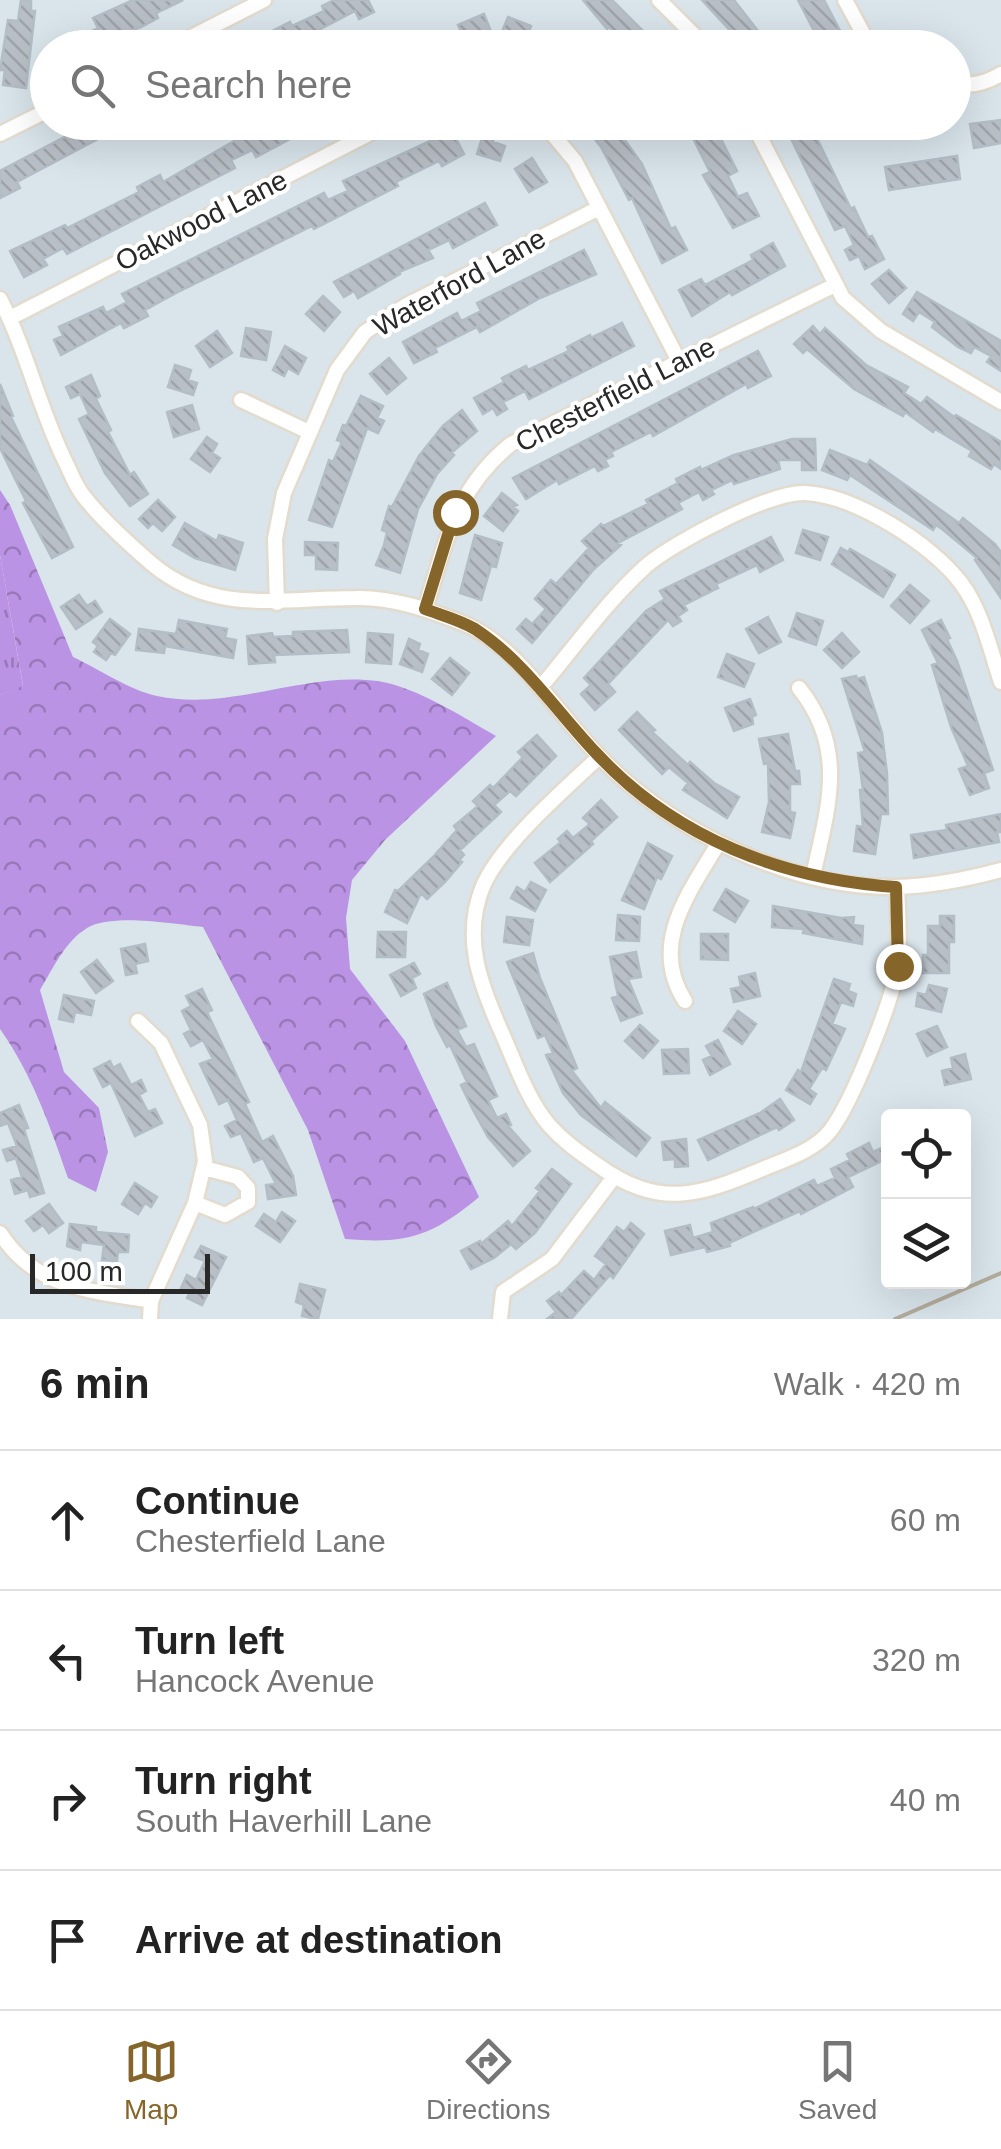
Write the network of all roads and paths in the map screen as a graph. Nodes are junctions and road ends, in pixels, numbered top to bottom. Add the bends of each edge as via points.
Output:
1 (264, 0) edge
2 (659, 0) edge
3 (845, 0) edge
4 (205, 30) edge
5 (689, 30) edge
6 (861, 30) edge
7 (1001, 74) edge
8 (971, 85) edge
9 (30, 119) edge
10 (0, 134) edge
11 (357, 140) edge
12 (555, 140) edge
13 (761, 140) edge
14 (599, 208) junction
15 (836, 284) junction
16 (0, 299) edge
17 (10, 318) junction
18 (678, 361) junction
19 (240, 400) dead end
20 (1001, 402) edge
21 (309, 432) junction
22 (277, 603) junction
23 (425, 609) junction
24 (1001, 682) edge
25 (540, 688) junction
26 (800, 688) dead end
27 (599, 756) junction
28 (718, 844) junction
29 (1001, 870) edge
30 (813, 876) junction
31 (896, 887) junction
32 (686, 1002) dead end
33 (138, 1021) dead end
34 (204, 1168) junction
35 (614, 1177) junction
36 (195, 1202) junction
37 (0, 1233) edge
38 (152, 1301) junction
39 (150, 1319) edge
40 (500, 1319) edge

1 - 4 street
2 - 5 street
3 - 6 street
7 - 8 street
9 - 10 street
11 - 17 street, Oakwood Lane
12 - 14 street via 575,161
13 - 15 street
14 - 18 street
14 - 21 street, Waterford Lane via 378,321 346,356
15 - 18 street, Chesterfield Lane
15 - 20 street via 881,331
16 - 17 street
17 - 22 street via 81,494 154,566 201,592
18 - 23 street, Chesterfield Lane via 529,433 487,464 455,512
19 - 21 street
21 - 22 street, Waterford Lane via 278,518
22 - 23 street via 356,598
23 - 25 street via 471,626
24 - 25 street via 975,605 948,567 874,516 803,493 769,499 647,566
25 - 27 street
26 - 30 street via 817,710 830,750 830,798
27 - 28 street via 656,806
27 - 35 street via 499,859 482,887 473,947 492,1009 539,1112 568,1144
28 - 30 street
28 - 32 street via 675,922 669,958 673,983
29 - 31 street
30 - 31 street
31 - 35 street via 892,990 845,1108 828,1133 782,1161 688,1196
33 - 34 street via 161,1043 200,1125
34 - 36 street
34 - 36 street via 238,1177 248,1188 248,1202 225,1215
35 - 40 street via 552,1258 503,1292
36 - 38 street
37 - 38 street via 15,1256 41,1275
38 - 39 street

